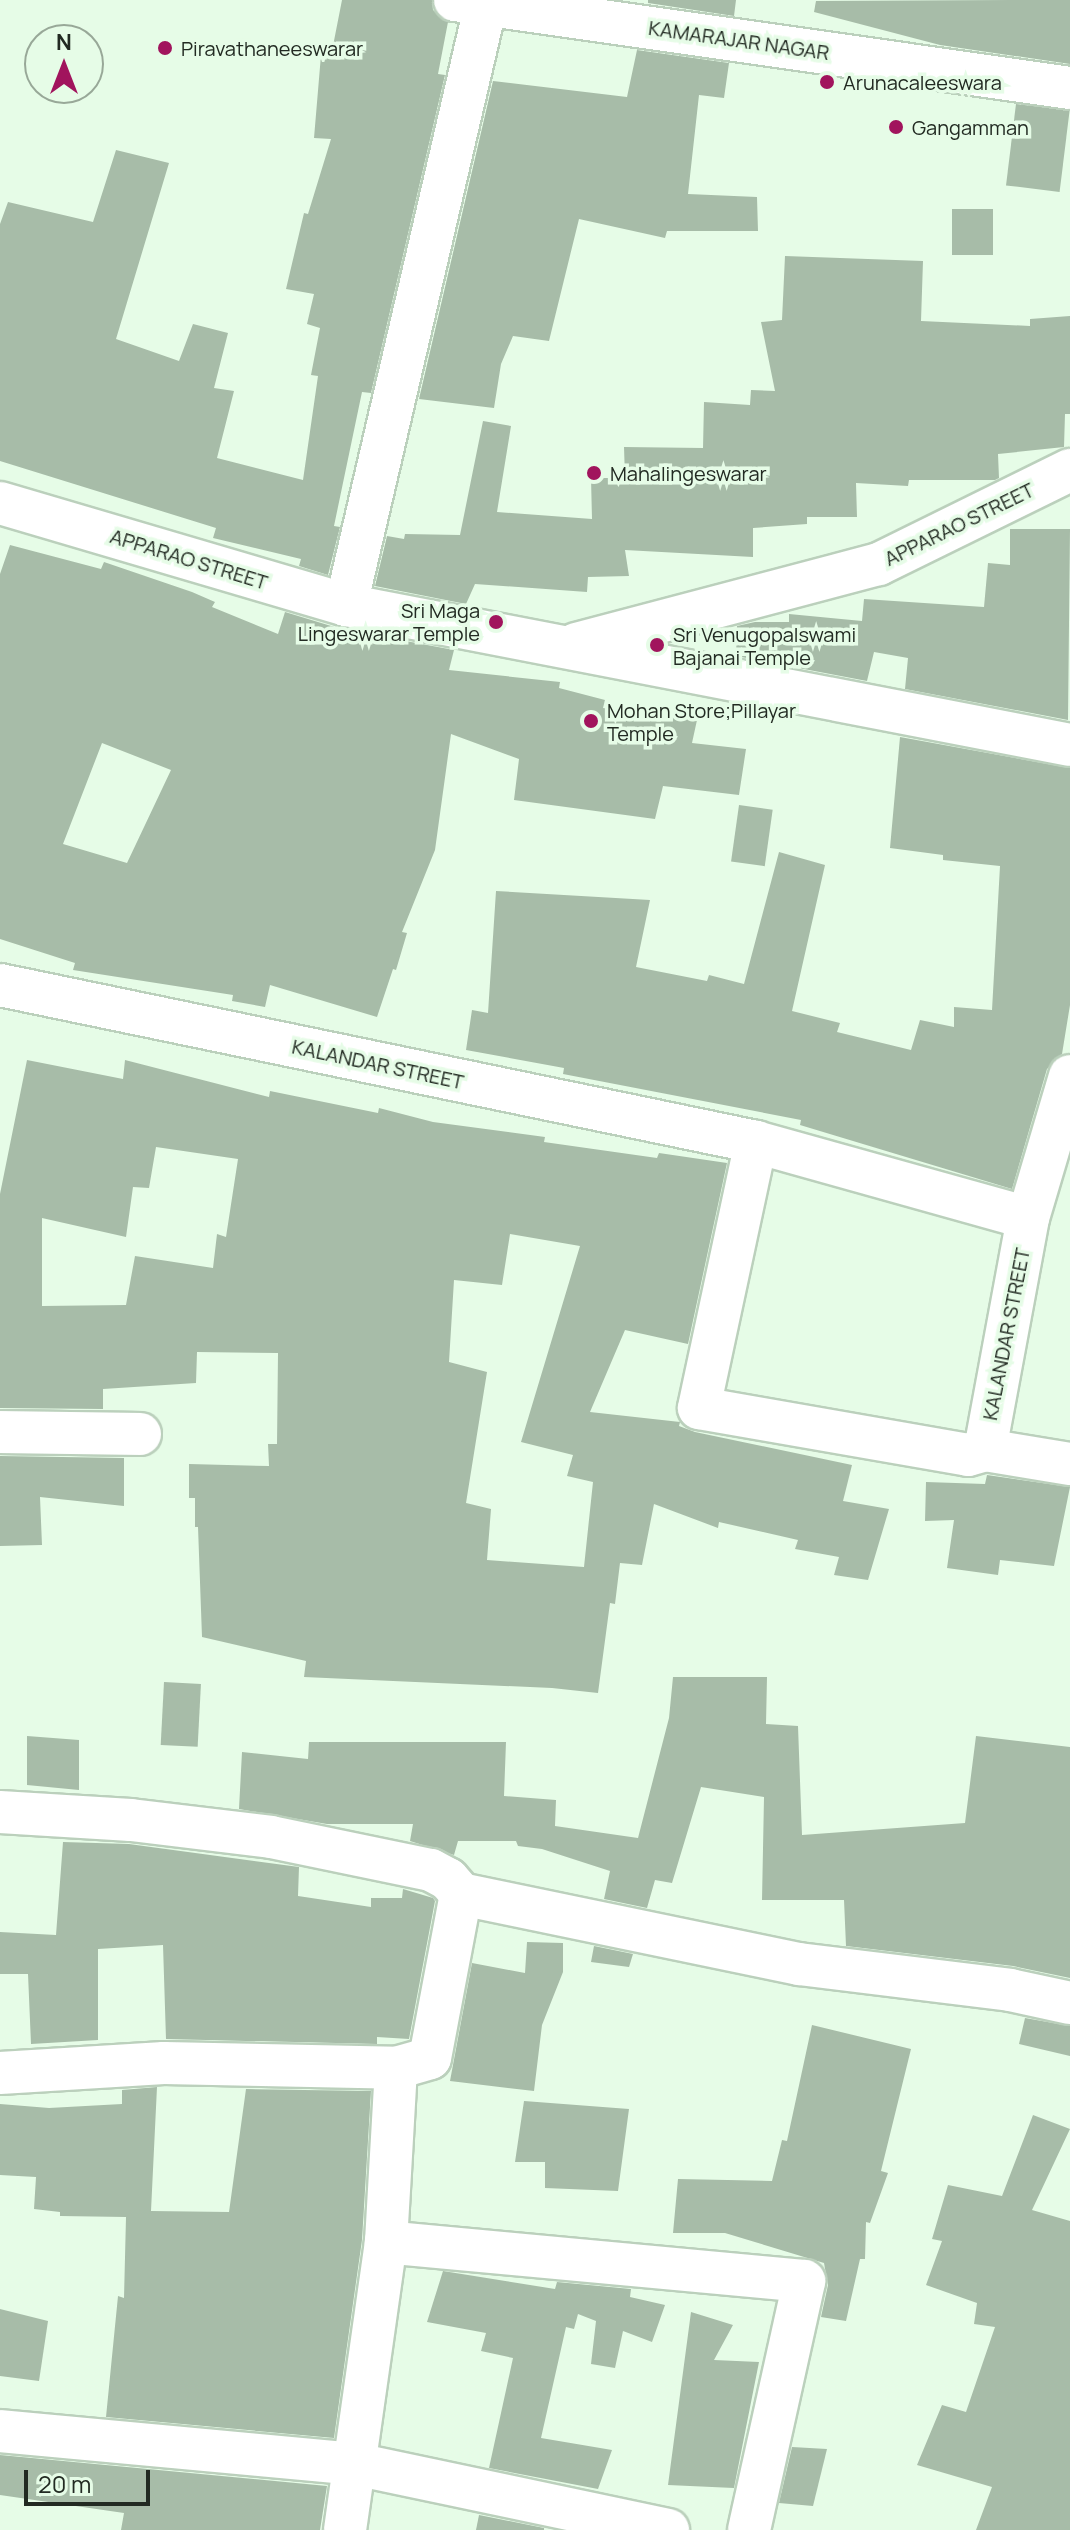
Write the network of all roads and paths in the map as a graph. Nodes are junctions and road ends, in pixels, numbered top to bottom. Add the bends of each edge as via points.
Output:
1 (471, 2) edge
2 (1070, 88) edge
3 (1070, 470) edge
4 (0, 503) edge
5 (346, 605) junction
6 (567, 647) junction
7 (1070, 745) edge
8 (0, 985) edge
9 (1070, 1076) edge
10 (756, 1142) junction
11 (1028, 1218) junction
12 (0, 1432) edge
13 (140, 1434) dead end
14 (985, 1450) junction
15 (1070, 1464) edge
16 (0, 1812) edge
17 (461, 1894) junction
18 (1070, 2003) edge
19 (396, 2068) junction
20 (0, 2073) edge
21 (386, 2242) junction
22 (0, 2431) edge
23 (355, 2464) junction
24 (345, 2530) edge
25 (668, 2530) edge
26 (749, 2530) edge

1 - 2 street, KAMARAJAR NAGAR
1 - 5 street
3 - 6 street, APPARAO STREET via 879,564
4 - 5 street, APPARAO STREET
5 - 6 street, APPARAO STREET
6 - 7 street, APPARAO STREET
8 - 10 street, KALANDAR STREET
9 - 11 street, KALANDAR STREET
10 - 11 street, KALANDAR STREET
10 - 14 street via 699,1408 968,1455
11 - 14 street, KALANDAR STREET
12 - 13 street
14 - 15 street
16 - 17 street via 131,1820 271,1837 431,1870
17 - 18 street via 799,1964 1010,1990
17 - 19 street via 430,2058
19 - 20 street via 164,2063
19 - 21 street
21 - 23 street
21 - 26 street via 804,2281
22 - 23 street
23 - 24 street
23 - 25 street

